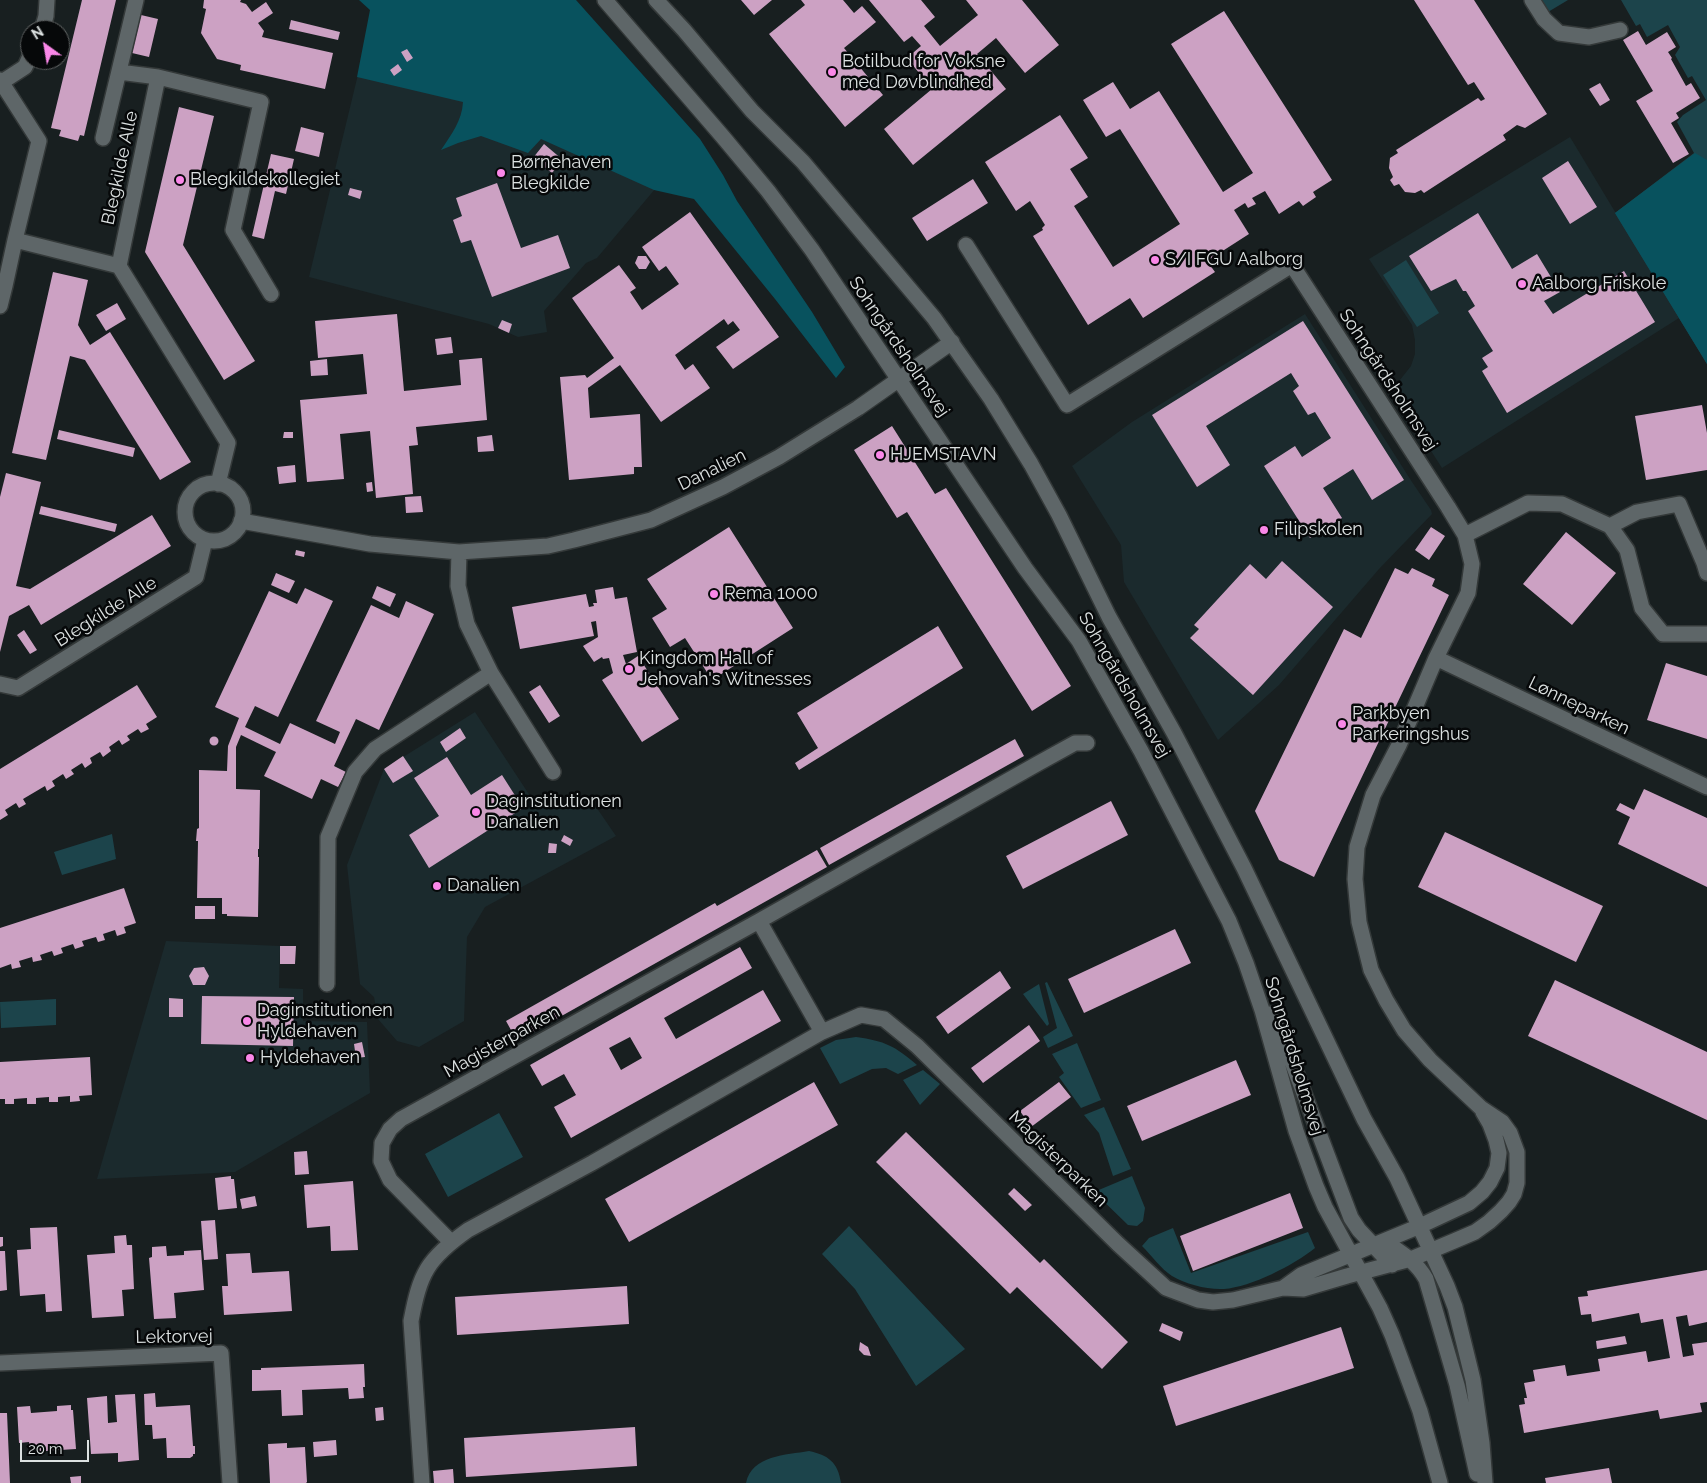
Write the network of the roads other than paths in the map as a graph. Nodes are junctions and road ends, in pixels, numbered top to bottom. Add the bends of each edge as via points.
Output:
1 (48, 0) edge
2 (136, 0) edge
3 (605, 0) edge
4 (656, 0) edge
5 (1532, 0) edge
6 (45, 20) edge
7 (1620, 30) dead end
8 (20, 70) edge
9 (119, 72) junction
10 (158, 77) junction
11 (1, 81) edge
12 (103, 138) dead end
13 (15, 240) junction
14 (966, 245) dead end
15 (119, 266) junction
16 (2, 285) edge
17 (271, 294) dead end
18 (0, 306) edge
19 (952, 342) junction
20 (899, 380) junction
21 (218, 484) junction
22 (241, 521) junction
23 (1610, 526) junction
24 (1465, 535) junction
25 (205, 540) junction
26 (459, 552) junction
27 (1707, 574) edge
28 (1707, 634) edge
29 (1436, 658) junction
30 (491, 673) junction
31 (0, 684) edge
32 (1087, 743) dead end
33 (553, 772) dead end
34 (1707, 787) edge
35 (759, 921) junction
36 (1246, 963) junction
37 (327, 984) dead end
38 (822, 1032) junction
39 (1481, 1108) junction
40 (1420, 1226) junction
41 (451, 1242) junction
42 (1378, 1243) junction
43 (1430, 1251) junction
44 (1350, 1255) junction
45 (1410, 1259) junction
46 (1392, 1265) junction
47 (1360, 1274) junction
48 (1282, 1288) junction
49 (0, 1362) edge
50 (230, 1483) edge
51 (422, 1483) edge
52 (1440, 1483) edge
53 (1479, 1483) edge
54 (1485, 1483) edge

1 - 6 street
2 - 9 street, Blegkilde Alle
3 - 20 street, Sohngårdsholmsvej via 768,192 812,250
4 - 19 street, Sohngårdsholmsvej via 752,111 803,162
5 - 7 street via 1544,19 1559,33 1588,37
8 - 11 street
9 - 10 street
9 - 12 street, Blegkilde Alle
10 - 15 street, Blegkilde Alle
10 - 17 street via 261,102 233,230
11 - 13 street via 39,141
13 - 15 street
13 - 16 street
14 - 24 street, Sohngårdsholmsvej via 1067,405 1292,265
15 - 21 street via 228,443
16 - 18 street
19 - 20 street, Danalien
19 - 40 street, Sohngårdsholmsvej via 999,412 1059,515 1109,618 1174,733 1244,868 1364,1119
20 - 26 street, Danalien via 778,457 651,520 548,546
20 - 36 street, Sohngårdsholmsvej via 1020,560 1079,641 1191,846
21 - 22 street via 230,488 241,502
21 - 25 street via 205,484 186,503 186,521 197,536
22 - 25 street via 231,536 223,540
22 - 26 street, Danalien via 370,544
23 - 24 street via 1562,504 1528,503
23 - 27 street via 1637,512 1679,504
23 - 28 street via 1627,550 1642,608 1663,634
24 - 29 street, Sohngårdsholmsvej via 1472,564 1468,593
25 - 31 street, Blegkilde Alle via 196,577 18,688
26 - 30 street via 458,586 467,624
29 - 34 street, Lønneparken
29 - 39 street, Sohngårdsholmsvej via 1399,745 1373,795 1357,847 1358,912 1371,970 1404,1030 1430,1060
30 - 33 street
30 - 37 street via 375,749 355,772 328,837
32 - 35 street, Magisterparken via 1076,743 1052,755
35 - 38 street
35 - 41 street, Magisterparken via 401,1119 390,1129 382,1143 381,1161 390,1180
36 - 42 street via 1288,1051 1351,1218 1358,1230
36 - 44 street, Sohngårdsholmsvej via 1296,1131 1325,1207
38 - 41 street, Magisterparken
38 - 48 street, Magisterparken via 861,1015 884,1019 916,1046 1166,1288 1198,1300 1214,1302
39 - 40 street, Sohngårdsholmsvej via 1499,1153 1490,1182 1469,1203
39 - 43 street, Sohngårdsholmsvej via 1502,1122 1514,1142 1518,1169 1514,1194 1489,1222 1475,1232
40 - 42 street, Magisterparken
40 - 43 street, Sohngårdsholmsvej
41 - 51 street, Magisterparken via 436,1255 422,1276 411,1321
42 - 44 street, Magisterparken
42 - 45 street
42 - 46 street
43 - 45 street, Magisterparken
43 - 54 street, Sohngårdsholmsvej via 1455,1307 1473,1380
44 - 47 street, Sohngårdsholmsvej
44 - 48 street, Magisterparken via 1301,1276
45 - 46 street, Magisterparken
45 - 53 street via 1426,1279 1457,1385
46 - 47 street, Magisterparken
47 - 48 street, Magisterparken via 1303,1289
47 - 52 street, Sohngårdsholmsvej via 1380,1308 1408,1374
49 - 50 street, Lektorvej via 220,1353

